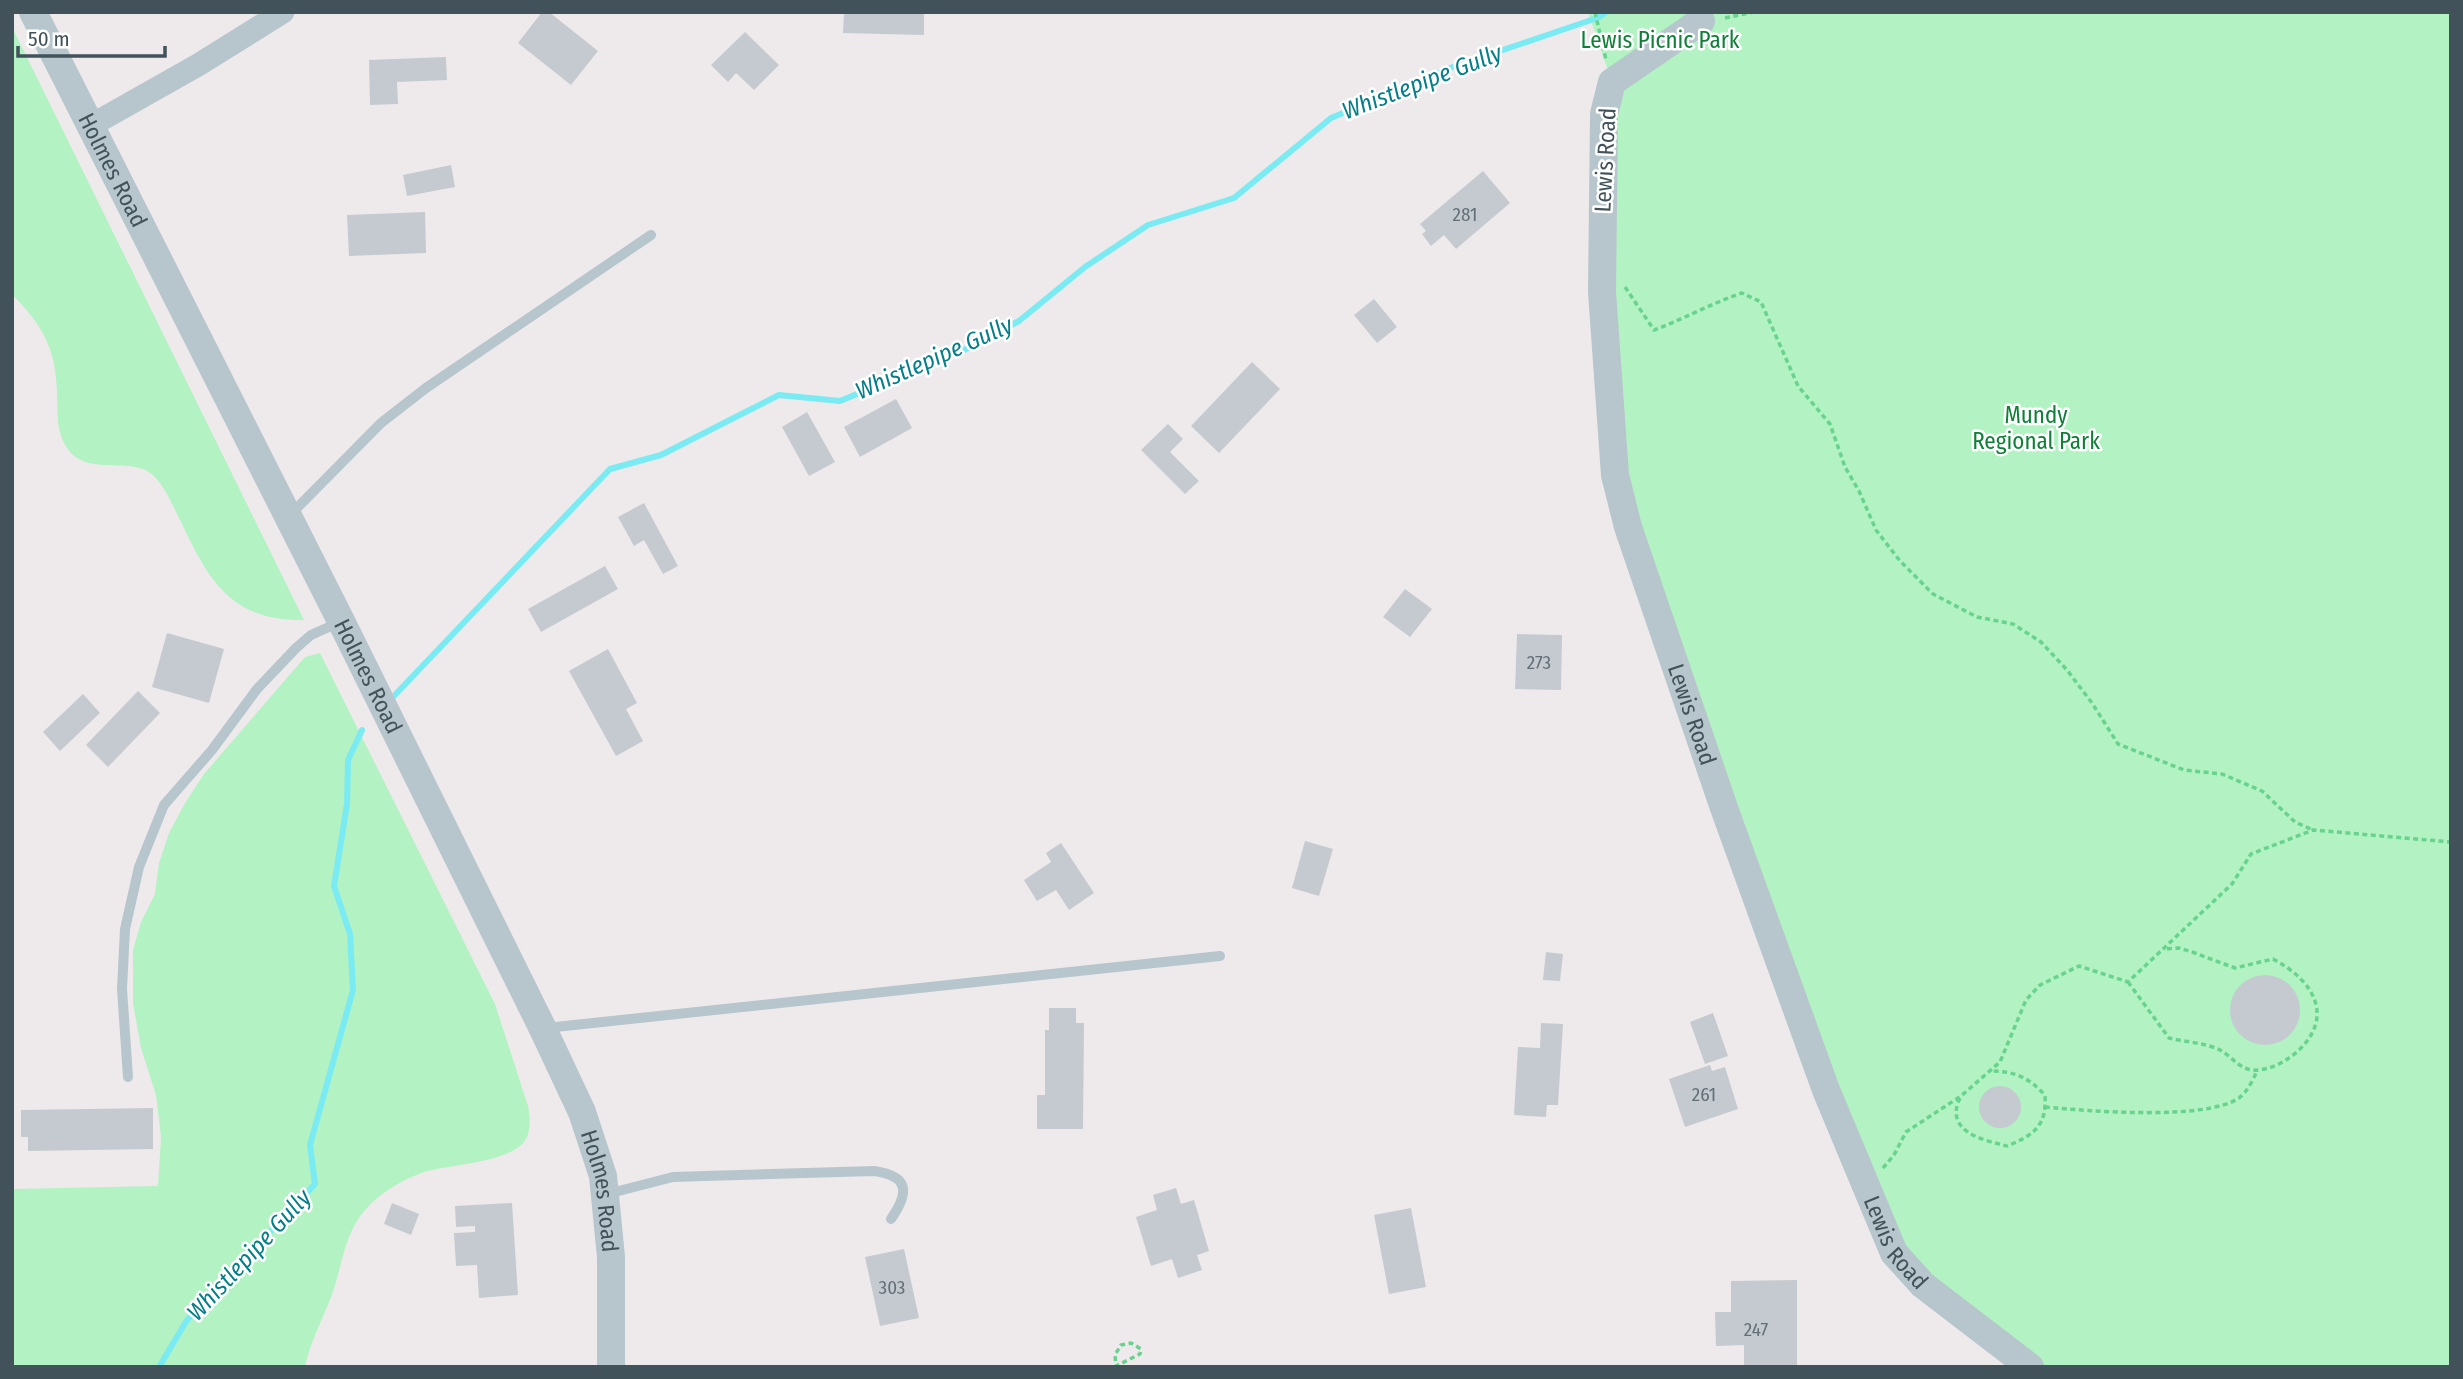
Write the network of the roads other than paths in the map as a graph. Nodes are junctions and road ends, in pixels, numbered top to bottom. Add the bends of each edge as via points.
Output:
1 (33, 12) edge
2 (283, 12) edge
3 (1701, 21) road end
4 (90, 126) junction
5 (651, 235) dead end
6 (288, 517) junction
7 (341, 621) junction
8 (1220, 956) dead end
9 (543, 1029) junction
10 (128, 1077) dead end
11 (605, 1195) junction
12 (891, 1219) dead end
13 (611, 1367) edge
14 (2030, 1367) edge

1 - 4 street, Holmes Road
2 - 4 street
3 - 14 street, Lewis Road via 1612,82 1604,114 1602,292 1615,475 1628,527 1724,808 1826,1090 1894,1253 1923,1285
4 - 6 street, Holmes Road
5 - 6 lane via 426,388 381,423
6 - 7 street, Holmes Road
7 - 9 street, Holmes Road
7 - 10 lane via 296,648 164,805 139,867 125,929 122,989
8 - 9 lane
9 - 11 street, Holmes Road via 582,1112
11 - 12 lane via 673,1177 874,1171 889,1173 904,1188 901,1205
11 - 13 street, Holmes Road via 611,1257

